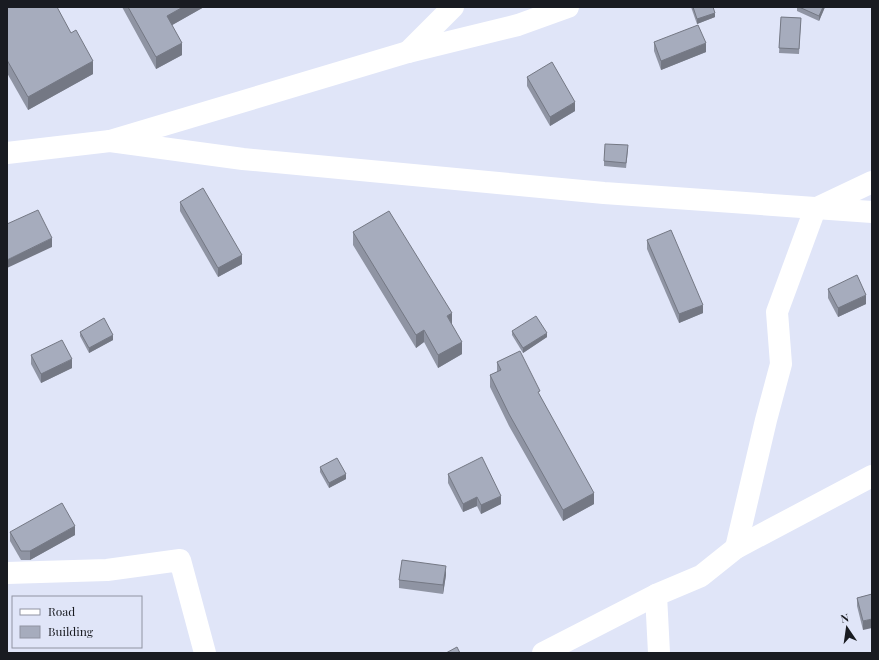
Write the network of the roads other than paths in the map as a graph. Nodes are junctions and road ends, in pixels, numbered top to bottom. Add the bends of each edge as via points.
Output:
1 (453, 7) edge
2 (568, 7) edge
3 (408, 52) junction
4 (110, 142) junction
5 (7, 153) edge
6 (872, 182) edge
7 (815, 209) junction
8 (872, 212) edge
9 (872, 476) edge
10 (736, 548) junction
11 (7, 573) edge
12 (656, 595) junction
13 (205, 653) edge
14 (542, 653) edge
15 (659, 653) edge

1 - 3 street
2 - 3 street via 518,25
3 - 4 street
4 - 5 street
4 - 7 street via 243,159 604,194
6 - 7 street
7 - 8 street
7 - 10 street via 777,312 781,364
9 - 10 street
10 - 12 street via 701,576
11 - 13 street via 107,570 180,560
12 - 14 street
12 - 15 street

